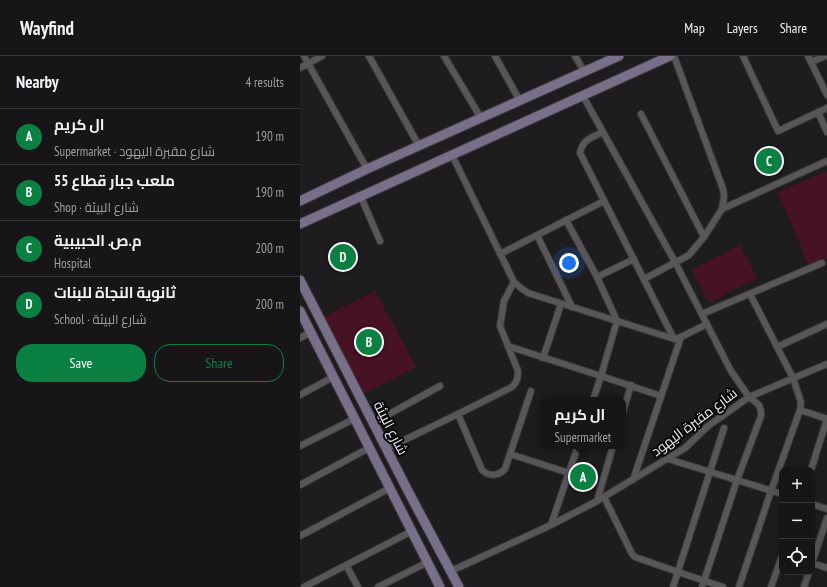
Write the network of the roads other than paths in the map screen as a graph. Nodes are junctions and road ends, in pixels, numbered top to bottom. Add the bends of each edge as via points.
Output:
1 (304, 56) edge
2 (322, 56) edge
3 (369, 56) edge
4 (444, 56) edge
5 (495, 56) edge
6 (574, 56) edge
7 (618, 56) edge
8 (670, 56) edge
9 (674, 56) edge
10 (743, 56) edge
11 (825, 56) edge
12 (810, 59) edge
13 (309, 63) junction
14 (300, 68) edge
15 (584, 71) junction
16 (827, 95) edge
17 (583, 96) junction
18 (520, 101) junction
19 (827, 108) edge
20 (818, 112) junction
21 (641, 114) dead end
22 (481, 118) junction
23 (602, 132) junction
24 (827, 132) edge
25 (419, 146) junction
26 (452, 155) junction
27 (827, 161) edge
28 (367, 169) junction
29 (361, 197) junction
30 (300, 201) edge
31 (604, 201) junction
32 (722, 208) junction
33 (566, 220) junction
34 (300, 224) edge
35 (538, 235) junction
36 (704, 237) junction
37 (380, 241) dead end
38 (500, 254) junction
39 (634, 259) junction
40 (675, 262) junction
41 (822, 263) dead end
42 (597, 276) junction
43 (644, 279) junction
44 (300, 280) edge
45 (514, 282) junction
46 (750, 294) junction
47 (561, 304) junction
48 (572, 307) junction
49 (300, 311) edge
50 (702, 314) junction
51 (617, 321) junction
52 (707, 324) junction
53 (827, 324) edge
54 (311, 332) junction
55 (300, 338) edge
56 (678, 338) junction
57 (508, 346) junction
58 (777, 347) junction
59 (543, 358) junction
60 (827, 364) edge
61 (601, 376) junction
62 (333, 377) junction
63 (793, 378) junction
64 (631, 385) junction
65 (440, 386) dead end
66 (531, 391) dead end
67 (300, 395) edge
68 (661, 396) junction
69 (594, 397) edge
70 (749, 397) junction
71 (626, 402) edge
72 (800, 410) junction
73 (458, 414) junction
74 (354, 419) junction
75 (827, 419) edge
76 (373, 423) junction
77 (724, 428) dead end
78 (300, 446) edge
79 (369, 448) junction
80 (386, 449) junction
81 (577, 449) edge
82 (612, 449) edge
83 (510, 454) junction
84 (668, 459) junction
85 (812, 467) edge
86 (711, 472) junction
87 (569, 473) junction
88 (300, 477) edge
89 (633, 480) junction
90 (737, 480) junction
91 (302, 484) edge
92 (390, 488) junction
93 (408, 491) junction
94 (771, 491) junction
95 (779, 493) edge
96 (604, 497) junction
97 (395, 498) junction
98 (597, 501) junction
99 (815, 505) edge
100 (827, 509) edge
101 (827, 518) edge
102 (550, 525) junction
103 (412, 531) junction
104 (300, 536) edge
105 (815, 554) edge
106 (428, 562) junction
107 (779, 564) edge
108 (815, 564) edge
109 (346, 565) junction
110 (827, 568) edge
111 (451, 571) junction
112 (678, 572) junction
113 (808, 575) edge
114 (703, 584) edge
115 (304, 587) edge
116 (358, 587) edge
117 (378, 587) edge
118 (440, 587) edge
119 (459, 587) edge
120 (673, 587) edge
121 (723, 587) edge
122 (739, 587) edge
123 (771, 587) edge
124 (804, 587) edge

1 - 13 street
2 - 13 street
3 - 25 street
4 - 22 street
5 - 18 street
6 - 15 street
7 - 15 street
8 - 17 street
9 - 32 street via 723,189
10 - 20 street via 778,131
11 - 12 street
12 - 16 street
13 - 14 street
13 - 28 street
15 - 18 street
17 - 23 street
17 - 26 street
18 - 22 street
19 - 20 street
20 - 24 street
21 - 36 street
22 - 25 street
23 - 31 street via 584,142 580,153
23 - 40 street
25 - 28 street
26 - 29 street
26 - 38 street
27 - 32 street
28 - 30 street
29 - 34 street
29 - 37 street
31 - 33 street
31 - 39 street
32 - 36 street
33 - 35 street
33 - 42 street
35 - 38 street
35 - 48 street
36 - 40 street via 689,255
38 - 45 street
39 - 42 street
39 - 43 street
40 - 43 street
40 - 50 street
41 - 46 street
42 - 51 street
43 - 56 street
44 - 76 street, شارع البيئة
45 - 47 street via 528,293
45 - 57 street via 504,302 500,326
46 - 50 street
46 - 58 street
47 - 48 street
47 - 59 street
48 - 51 street
49 - 54 street, شارع البيئة
50 - 52 street
51 - 56 street
51 - 61 street
52 - 56 street
52 - 70 street via 731,371
53 - 58 street
54 - 55 street
54 - 62 street, شارع البيئة
56 - 68 street
57 - 59 street
57 - 73 street via 518,371 515,384
58 - 63 street
59 - 61 street
60 - 63 street, شارع مقبرة اليهود
61 - 64 street
61 - 69 street
62 - 67 street
62 - 74 street, شارع البيئة
63 - 70 street, شارع مقبرة اليهود
63 - 72 street via 801,402
64 - 68 street
64 - 71 street
65 - 76 street
66 - 83 street
68 - 89 street
70 - 84 street, شارع مقبرة اليهود
70 - 90 street via 759,405 761,416
72 - 75 street
72 - 94 street
73 - 80 street
73 - 83 street via 482,470 501,474
74 - 78 street
74 - 79 street, شارع البيئة
75 - 85 street
76 - 80 street, شارع البيئة
77 - 86 street
79 - 91 street
79 - 92 street, شارع البيئة
80 - 93 street, شارع البيئة
81 - 87 street
82 - 98 street
83 - 87 street
84 - 86 street
84 - 89 street, شارع مقبرة اليهود
86 - 90 street
86 - 112 street
87 - 102 street
88 - 91 street
89 - 96 street, شارع مقبرة اليهود
90 - 94 street
90 - 114 street
92 - 97 street, شارع البيئة
92 - 104 street
93 - 97 street
93 - 111 street, شارع البيئة
94 - 95 street
94 - 122 street
96 - 98 street, شارع مقبرة اليهود
96 - 112 street via 632,554
97 - 103 street, شارع البيئة
98 - 102 street, شارع مقبرة اليهود
99 - 100 street
101 - 105 street
102 - 111 street, شارع مقبرة اليهود
103 - 106 street, شارع البيئة
103 - 109 street
106 - 117 street
106 - 118 street, شارع البيئة
107 - 123 street
108 - 110 street
109 - 115 street
109 - 116 street
111 - 119 street, شارع البيئة
112 - 114 street
112 - 120 street
113 - 124 street
114 - 121 street

